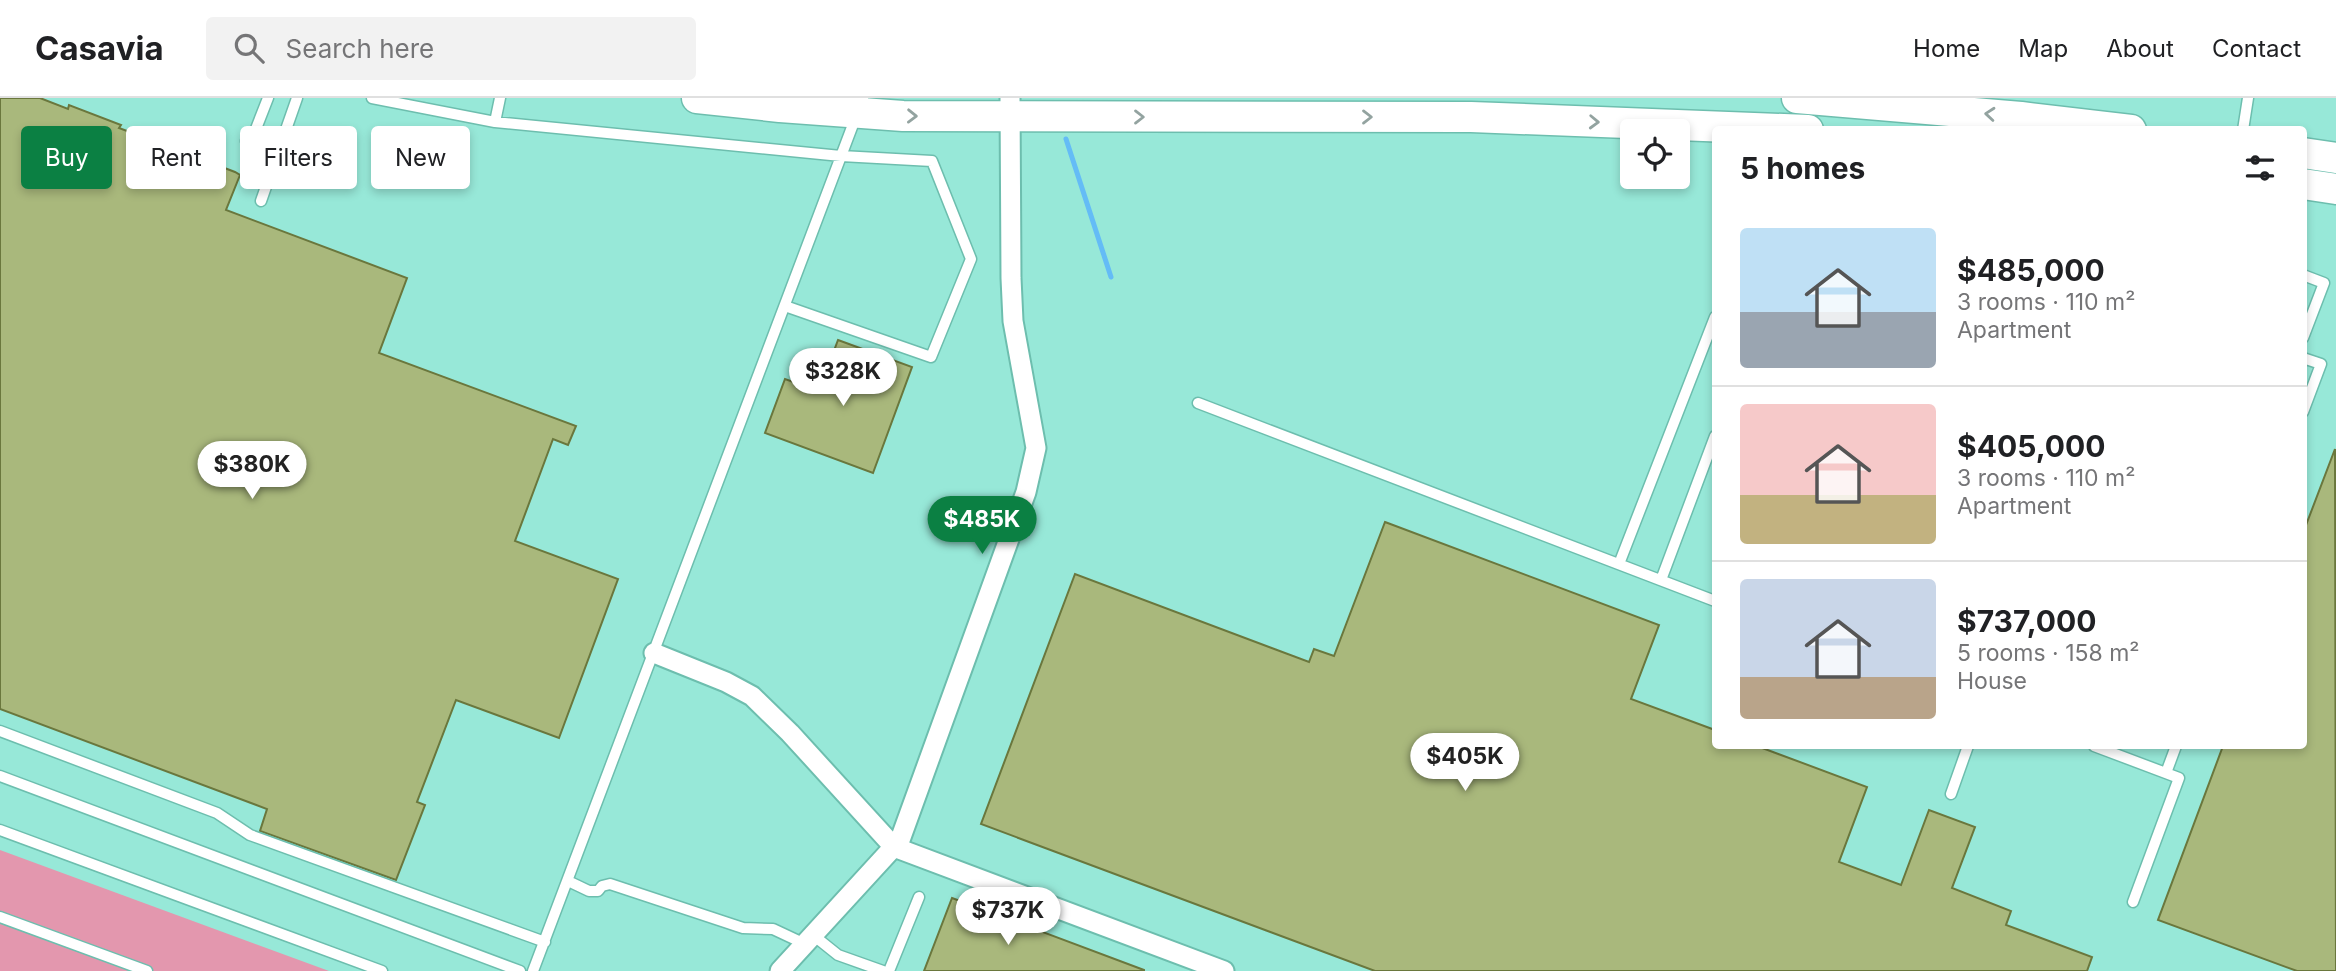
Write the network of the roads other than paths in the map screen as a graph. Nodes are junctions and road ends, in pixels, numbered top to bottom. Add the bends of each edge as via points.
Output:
1 (268, 98) edge
2 (298, 98) edge
3 (372, 98) edge
4 (500, 98) edge
5 (697, 98) edge
6 (2248, 98) edge
7 (860, 106) edge
8 (1010, 107) edge
9 (1813, 107) edge
10 (495, 122) junction
11 (257, 126) edge
12 (2097, 126) edge
13 (2244, 126) edge
14 (2307, 154) edge
15 (841, 156) junction
16 (2336, 158) edge
17 (2307, 185) edge
18 (2336, 189) edge
19 (261, 201) dead end
20 (2307, 277) edge
21 (785, 306) junction
22 (1712, 325) edge
23 (2307, 328) edge
24 (2307, 359) edge
25 (2307, 401) edge
26 (1198, 403) dead end
27 (1712, 444) edge
28 (1619, 564) junction
29 (1661, 580) junction
30 (1712, 600) edge
31 (654, 653) junction
32 (0, 731) edge
33 (1967, 749) edge
34 (2102, 749) edge
35 (2175, 749) edge
36 (2166, 773) junction
37 (0, 776) edge
38 (1951, 794) dead end
39 (0, 830) edge
40 (894, 847) junction
41 (568, 881) junction
42 (919, 897) dead end
43 (2133, 902) dead end
44 (0, 917) edge
45 (809, 940) junction
46 (545, 943) junction
47 (147, 971) edge
48 (382, 971) edge
49 (520, 971) edge
50 (533, 971) edge
51 (780, 971) edge
52 (883, 971) edge
53 (889, 971) edge
54 (1224, 971) edge

1 - 11 lane
2 - 19 lane
3 - 10 lane
4 - 10 lane
5 - 7 main road
6 - 13 lane
7 -> 8 main road
7 - 15 lane
8 -> 9 main road via 1471,117
8 - 40 street via 1013,321 1036,448 1026,492
12 -> 9 main road via 2021,117
10 - 15 lane
14 - 16 main road
15 - 21 lane
15 - 21 lane via 932,161 971,259 931,357
17 - 18 main road
20 - 23 lane via 2324,283
21 - 31 lane
22 - 28 lane
24 - 25 lane via 2321,364
26 - 28 lane
27 - 29 lane
28 - 29 lane
29 - 30 lane
31 - 40 street via 752,695
31 - 41 lane
32 - 46 lane via 217,813 250,835
33 - 38 lane
34 - 36 lane
35 - 36 lane
36 - 43 lane via 2179,778
37 - 49 lane
39 - 48 lane
40 - 45 street
40 - 54 street
41 - 45 lane via 589,891 610,884 743,928 773,929
41 - 46 lane
42 - 53 lane
44 - 47 lane
45 - 51 street
45 - 52 lane
46 - 50 lane

